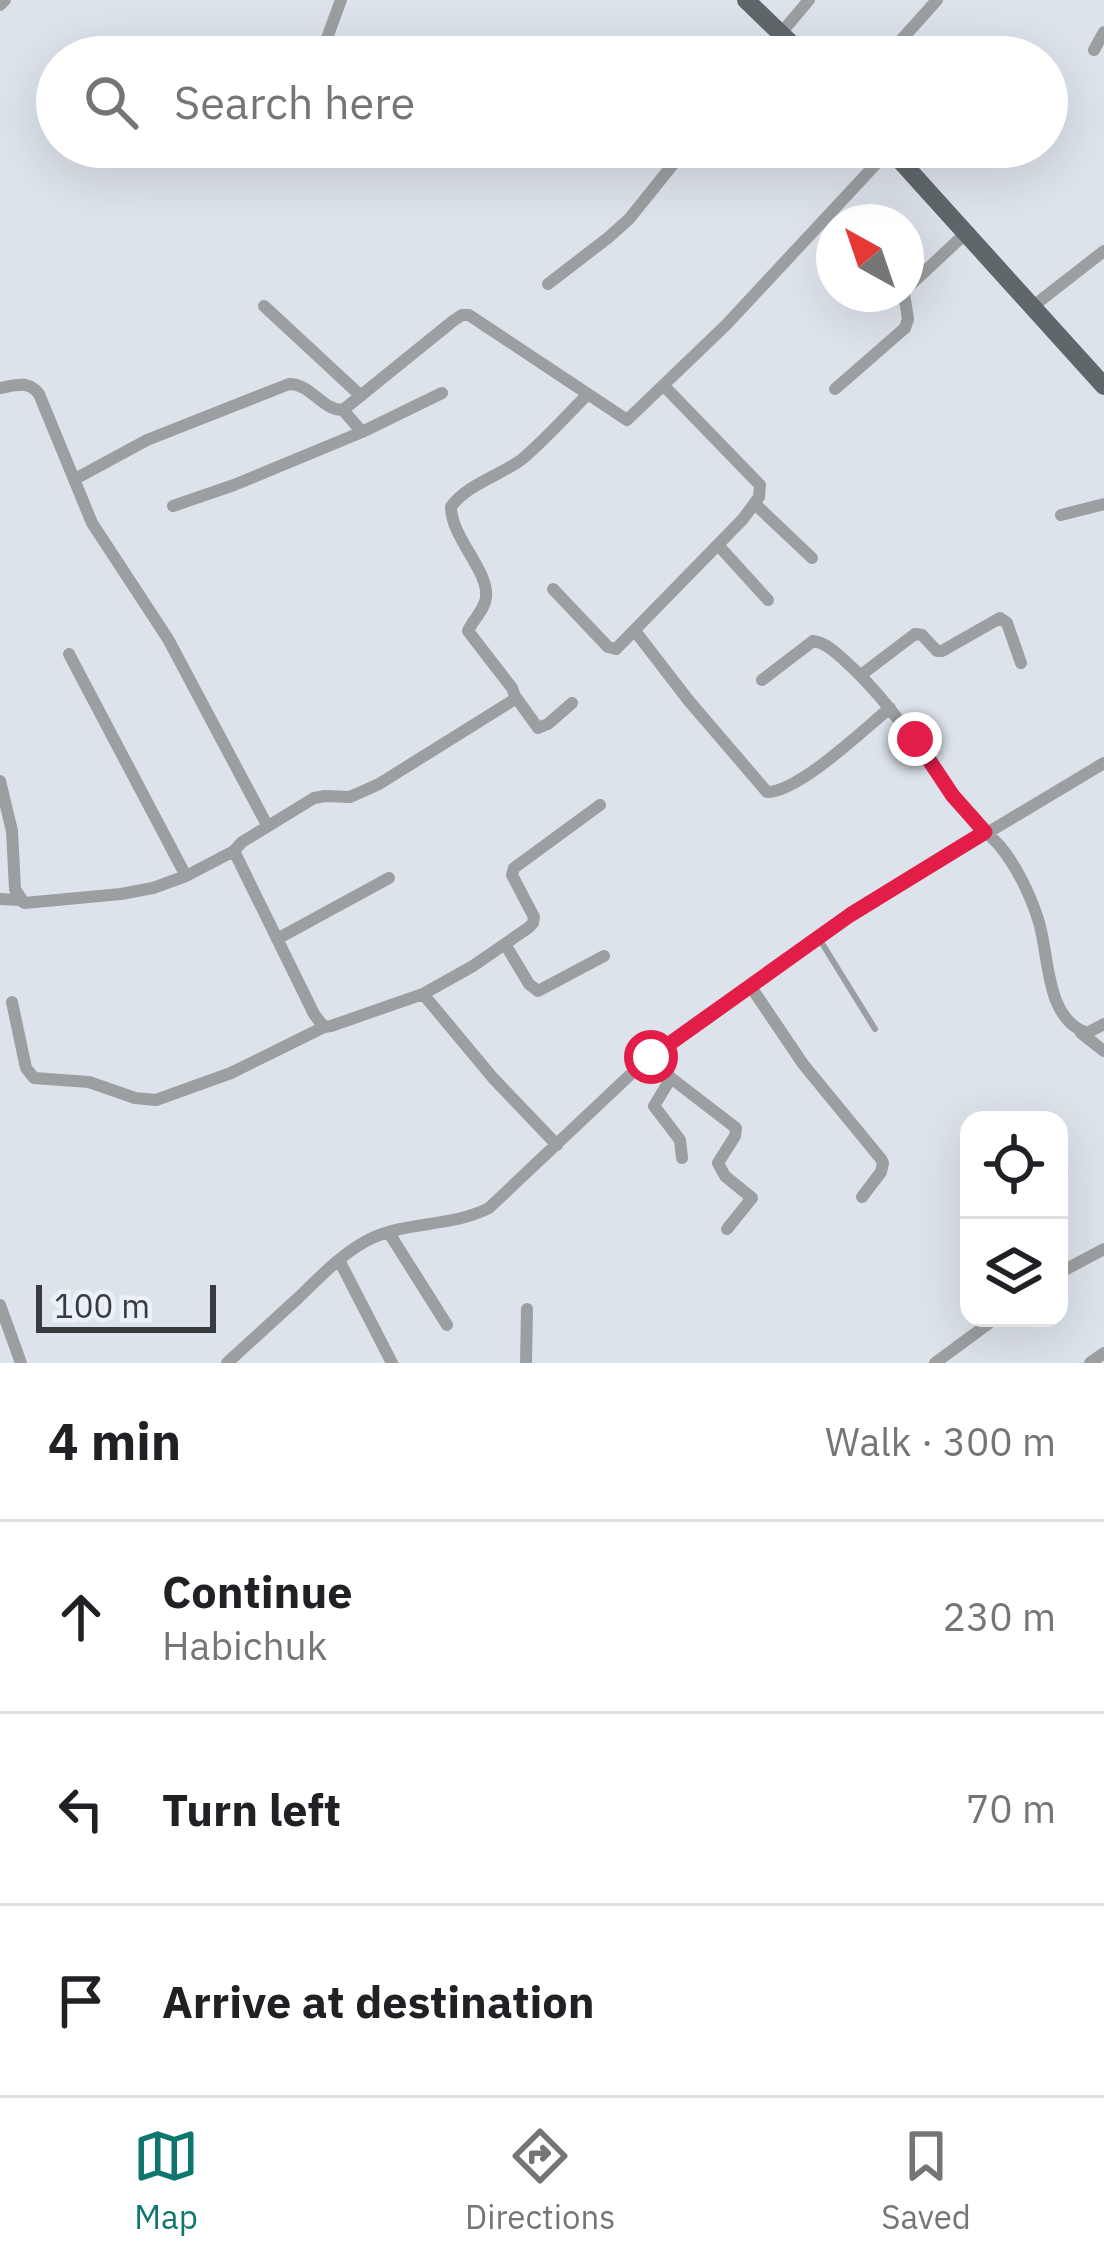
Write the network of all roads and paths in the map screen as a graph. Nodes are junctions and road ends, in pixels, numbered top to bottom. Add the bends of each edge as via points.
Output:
1 (340, 0) edge
2 (746, 0) edge
3 (809, 0) edge
4 (937, 0) edge
5 (1104, 32) edge
6 (781, 33) junction
7 (328, 36) edge
8 (778, 36) edge
9 (784, 36) edge
10 (905, 36) edge
11 (1094, 50) dead end
12 (670, 168) edge
13 (871, 168) edge
14 (907, 168) edge
15 (966, 233) junction
16 (1104, 250) edge
17 (924, 273) edge
18 (548, 284) dead end
19 (264, 306) dead end
20 (1032, 307) junction
21 (907, 312) edge
22 (1104, 386) edge
23 (665, 387) junction
24 (0, 388) edge
25 (835, 388) dead end
26 (442, 393) dead end
27 (589, 394) junction
28 (361, 396) junction
29 (344, 410) junction
30 (362, 432) junction
31 (75, 479) junction
32 (755, 504) junction
33 (1104, 504) edge
34 (173, 506) dead end
35 (1061, 515) dead end
36 (718, 544) junction
37 (812, 558) dead end
38 (553, 589) dead end
39 (768, 600) dead end
40 (635, 631) junction
41 (69, 655) dead end
42 (1021, 663) dead end
43 (861, 675) junction
44 (762, 680) dead end
45 (515, 696) junction
46 (572, 703) dead end
47 (890, 708) junction
48 (1104, 763) edge
49 (0, 782) edge
50 (600, 805) dead end
51 (267, 825) junction
52 (985, 832) junction
53 (234, 851) junction
54 (186, 876) junction
55 (388, 878) dead end
56 (0, 899) edge
57 (20, 900) junction
58 (818, 938) junction
59 (277, 940) junction
60 (506, 944) junction
61 (604, 956) dead end
62 (751, 987) junction
63 (423, 994) junction
64 (12, 1003) dead end
65 (1104, 1024) edge
66 (323, 1027) junction
67 (875, 1029) dead end
68 (1080, 1032) junction
69 (1104, 1051) edge
70 (651, 1057) junction
71 (671, 1078) junction
72 (557, 1145) junction
73 (682, 1158) dead end
74 (862, 1197) dead end
75 (727, 1229) dead end
76 (389, 1233) junction
77 (1104, 1249) edge
78 (339, 1260) junction
79 (1068, 1268) edge
80 (0, 1305) edge
81 (527, 1309) dead end
82 (447, 1325) dead end
83 (984, 1327) edge
84 (1104, 1353) edge
85 (21, 1363) edge
86 (227, 1363) edge
87 (392, 1363) edge
88 (526, 1363) edge
89 (935, 1363) edge
90 (1090, 1363) edge

1 - 7 street
2 - 6 main road
3 - 6 street
4 - 10 street
5 - 11 street
6 - 8 street
6 - 9 main road
12 - 18 street via 629,219
13 - 23 street
14 - 15 main road
15 - 17 street
15 - 20 main road
16 - 20 street
19 - 28 street
20 - 22 main road
21 - 25 street via 905,328
23 - 27 street via 627,420
23 - 32 street via 760,485
24 - 31 street via 34,389
26 - 30 street
27 - 28 street via 462,315
27 - 45 street via 519,461 451,507 487,592 470,635
28 - 29 street
29 - 30 street
29 - 31 street via 289,384 147,440
30 - 34 street
31 - 51 street via 92,523 168,639
32 - 36 street
32 - 37 street
33 - 35 street
36 - 39 street
36 - 40 street
38 - 40 street via 608,647
40 - 47 street via 767,791 803,778
41 - 54 street
42 - 43 street via 1000,618 941,651 915,634
43 - 44 street via 813,640
43 - 47 street
45 - 46 street via 538,728
45 - 51 street via 380,784 350,797 314,798
47 - 52 street
48 - 52 street
49 - 57 street
50 - 60 street via 514,868 533,923
51 - 53 street
52 - 58 street
52 - 68 street via 1026,890 1054,997
53 - 54 street
53 - 59 street
54 - 57 street via 121,894
55 - 59 street
56 - 57 street
58 - 62 street
58 - 67 lane
59 - 66 street
60 - 61 street via 538,992
60 - 63 street
62 - 70 street
62 - 74 street via 881,1159
63 - 66 street
63 - 72 street
64 - 66 street via 34,1078 89,1082 145,1100 231,1073
65 - 68 street
68 - 69 street
70 - 71 street
70 - 72 street
71 - 73 street via 654,1106 680,1140
71 - 75 street via 736,1128 718,1163 752,1198
72 - 76 street via 489,1208
76 - 78 street
76 - 82 street
77 - 79 street
78 - 86 street
78 - 87 street
80 - 85 street
81 - 88 street
83 - 89 street
84 - 90 street

